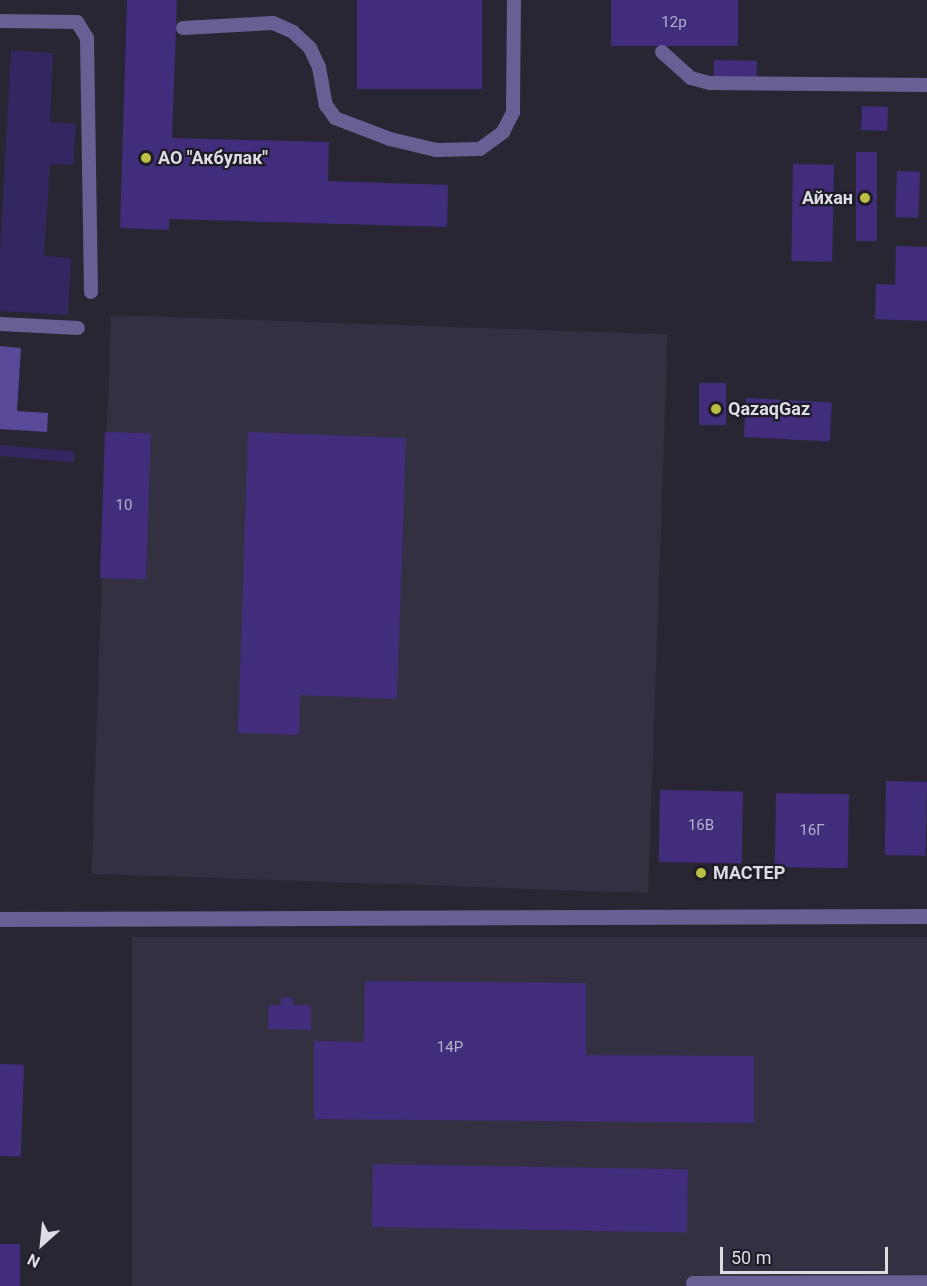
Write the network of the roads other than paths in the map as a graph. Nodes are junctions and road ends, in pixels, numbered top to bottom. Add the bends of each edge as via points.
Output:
1 (514, 0) edge
2 (0, 21) edge
3 (183, 28) dead end
4 (662, 52) dead end
5 (927, 85) edge
6 (91, 292) dead end
7 (0, 324) edge
8 (78, 328) dead end
9 (927, 916) edge
10 (0, 919) edge
11 (927, 1282) edge
12 (693, 1283) dead end

1 - 3 lane via 513,112 503,132 480,149 436,150 390,139 335,118 326,105 319,67 310,48 293,32 273,23
2 - 6 lane via 78,22 87,38
4 - 5 lane via 691,78 710,83
7 - 8 lane
9 - 10 street
11 - 12 lane

